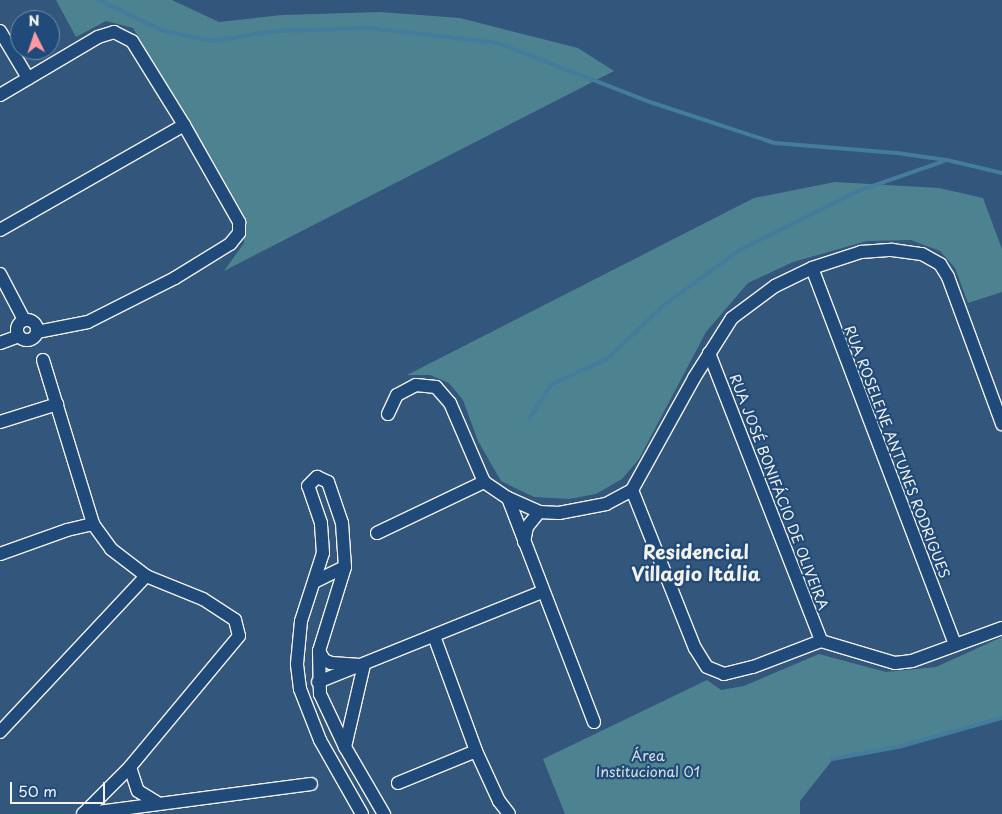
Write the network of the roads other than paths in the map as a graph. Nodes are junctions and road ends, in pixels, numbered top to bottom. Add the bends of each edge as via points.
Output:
1 (0, 31) edge
2 (28, 78) junction
3 (0, 95) edge
4 (184, 125) junction
5 (0, 230) edge
6 (812, 268) junction
7 (0, 274) edge
8 (24, 320) junction
9 (37, 332) junction
10 (19, 336) junction
11 (0, 343) edge
12 (709, 353) junction
13 (43, 360) dead end
14 (57, 404) junction
15 (388, 414) dead end
16 (0, 422) edge
17 (1002, 424) edge
18 (484, 482) junction
19 (632, 490) junction
20 (508, 498) junction
21 (539, 512) junction
22 (93, 524) junction
23 (377, 532) dead end
24 (524, 542) junction
25 (0, 554) edge
26 (345, 567) junction
27 (146, 576) junction
28 (316, 581) junction
29 (542, 592) junction
30 (1002, 628) edge
31 (434, 636) junction
32 (821, 640) junction
33 (955, 645) junction
34 (318, 651) junction
35 (364, 665) junction
36 (318, 682) junction
37 (594, 722) dead end
38 (0, 732) edge
39 (344, 747) junction
40 (476, 751) junction
41 (130, 767) junction
42 (398, 783) dead end
43 (311, 784) dead end
44 (156, 802) junction
45 (82, 814) edge
46 (362, 814) edge
47 (384, 814) edge
48 (509, 814) edge

1 - 2 street
2 - 3 street
2 - 4 street via 98,37 114,32 132,41
4 - 5 street
4 - 9 street via 238,222 239,233 230,244 197,265 88,322
6 - 12 street via 775,286 732,318
6 - 17 street via 861,252 892,250 922,254 940,264 948,277
6 - 33 street, RUA ROSELENE ANTUNES RODRIGUES
7 - 8 street
8 - 9 street via 34,322
8 - 10 street via 16,329
9 - 10 street via 29,340
10 - 11 street
12 - 19 street
12 - 32 street, RUA JOSÉ BONIFÁCIO DE OLIVEIRA
13 - 14 street
14 - 16 street
14 - 22 street
15 - 18 street via 397,395 416,385 436,387 450,403
18 - 20 street
18 - 23 street
19 - 21 street via 606,504 559,513
19 - 32 street via 695,648 707,667 724,674 753,667
20 - 21 street
20 - 24 street
21 - 24 street via 526,527
22 - 25 street via 66,530
22 - 27 street via 111,550
24 - 29 street
26 - 28 street
26 - 28 street via 342,523 328,482 318,477 308,486 324,538
26 - 34 street
27 - 38 street
27 - 41 street via 203,598 235,620 239,636
28 - 46 street via 301,621 297,664 300,688 320,740
29 - 31 street
29 - 37 street
30 - 33 street
31 - 35 street
31 - 40 street
32 - 33 street via 895,663 912,661
34 - 35 street via 324,660 332,663
34 - 36 street
35 - 36 street
35 - 39 street
36 - 39 street via 326,711
39 - 47 street
40 - 42 street
40 - 48 street via 499,801
41 - 44 street via 138,791
41 - 45 street
43 - 44 street
44 - 45 street

